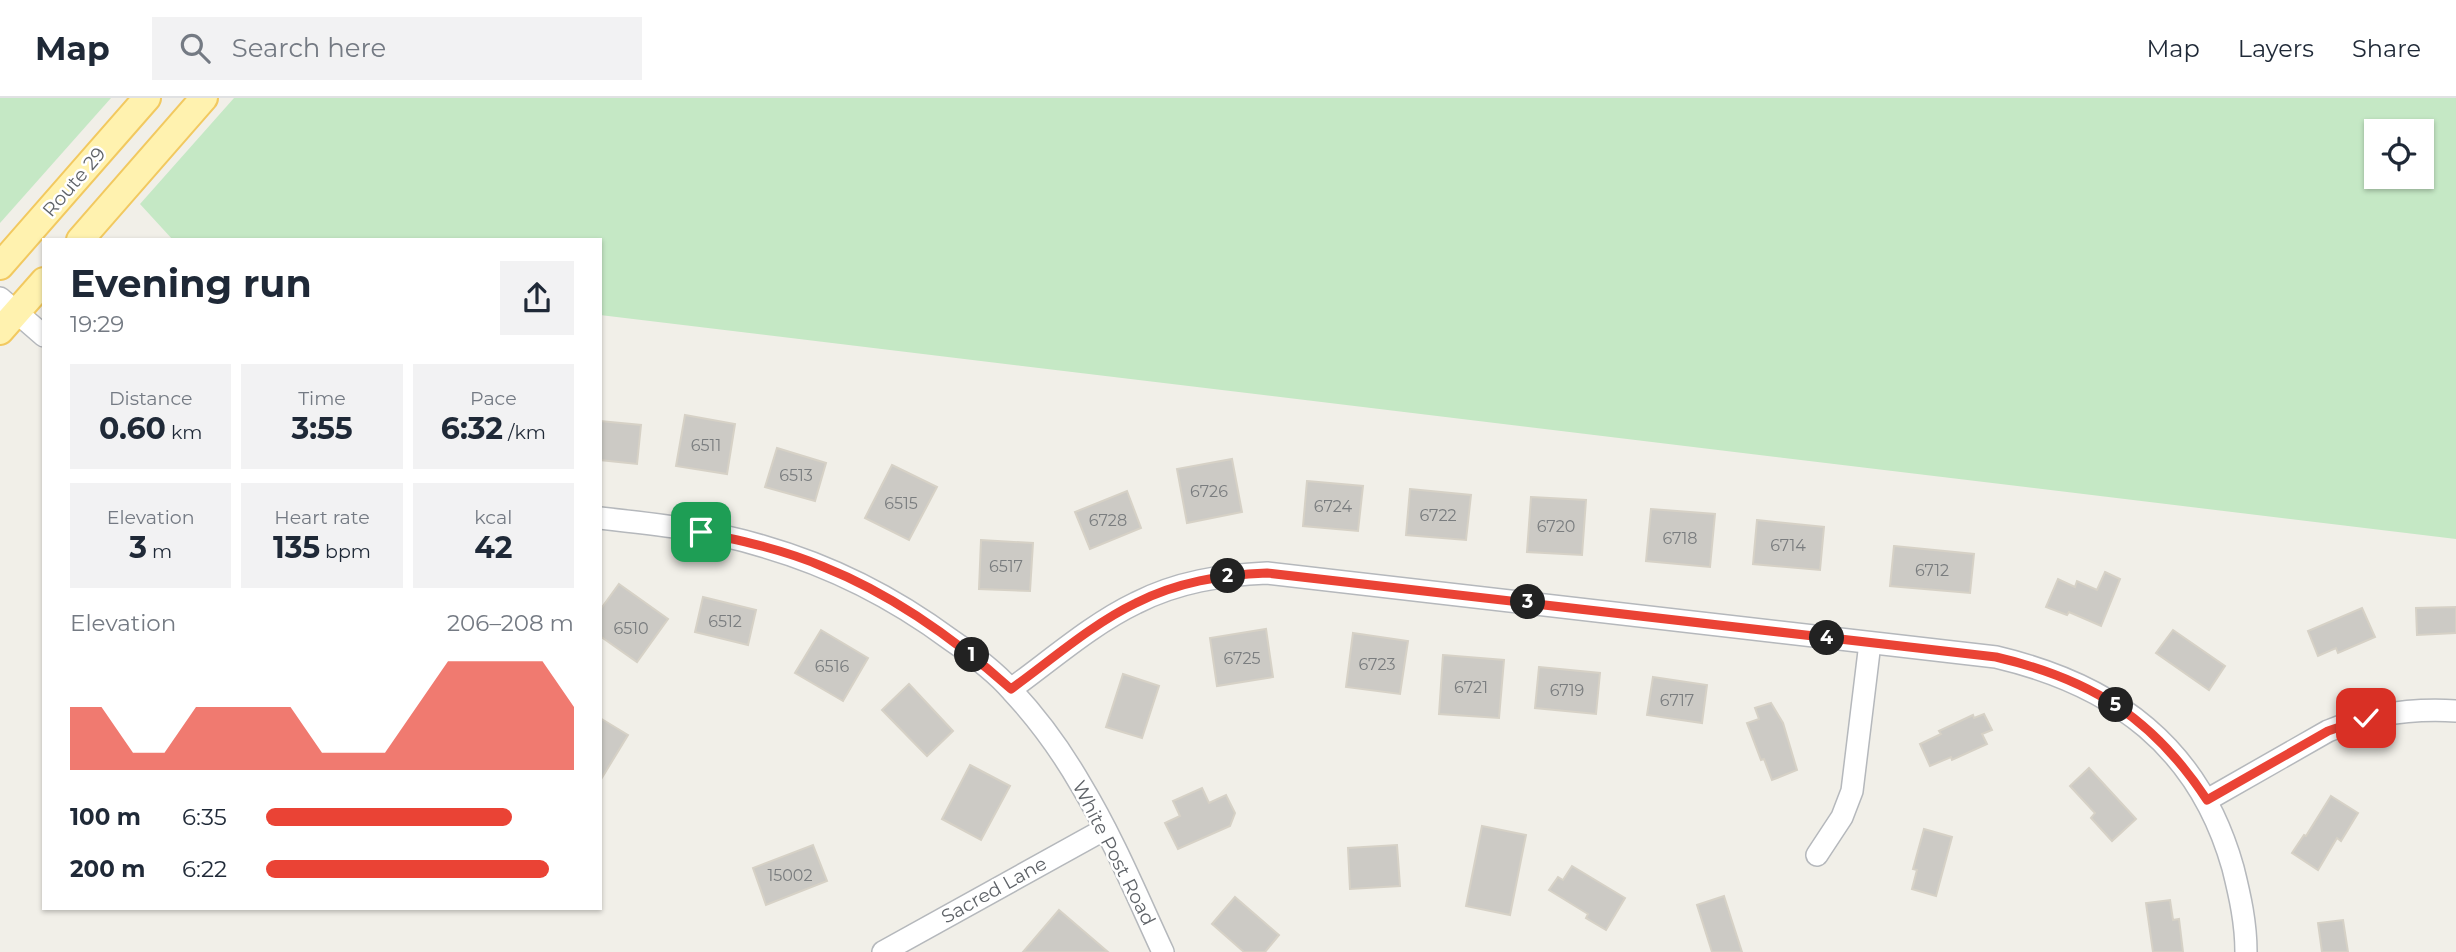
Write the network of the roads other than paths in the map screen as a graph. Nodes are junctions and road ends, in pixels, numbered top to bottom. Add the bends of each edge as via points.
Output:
1 (147, 98) edge
2 (204, 98) edge
3 (82, 238) edge
4 (0, 266) edge
5 (42, 283) edge
6 (6, 314) edge
7 (42, 335) edge
8 (602, 518) edge
9 (1870, 643) junction
10 (1011, 689) junction
11 (2456, 711) edge
12 (2207, 800) junction
13 (1105, 829) junction
14 (1817, 855) dead end
15 (883, 952) edge
16 (1163, 952) edge
17 (2246, 952) edge

1 - 4 main road, Route 29
2 - 3 main road
5 - 6 main road
6 - 7 street
8 - 10 street, White Post Road via 701,532 761,545 823,566 914,613
9 - 10 street via 1392,586 1242,574 1186,583 1135,603
9 - 12 street via 1996,657 2074,681 2152,732
9 - 14 street via 1852,791 1842,817
10 - 13 street, White Post Road via 1058,750
11 - 12 street via 2405,710 2345,724
12 - 17 street via 2228,849 2241,897
13 - 15 street, Sacred Lane
13 - 16 street, White Post Road

